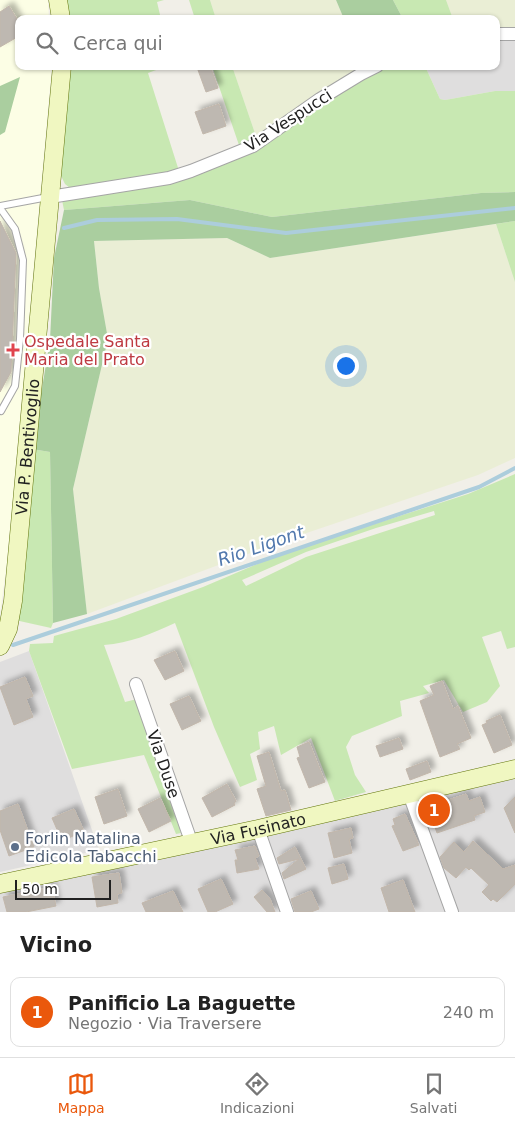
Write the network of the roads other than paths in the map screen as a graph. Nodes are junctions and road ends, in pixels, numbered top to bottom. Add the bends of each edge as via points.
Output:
1 (58, 0) edge
2 (60, 15) edge
3 (500, 34) edge
4 (515, 34) edge
5 (62, 70) edge
6 (369, 70) edge
7 (50, 197) junction
8 (0, 207) edge
9 (0, 410) edge
10 (0, 646) edge
11 (136, 684) dead end
12 (515, 769) edge
13 (409, 794) junction
14 (258, 829) junction
15 (192, 844) junction
16 (0, 884) edge
17 (287, 912) edge
18 (452, 912) edge

1 - 2 street
3 - 4 street
5 - 7 street, Via P. Bentivoglio
6 - 7 street, Via Vespucci via 320,99 253,146 191,171 169,178
7 - 8 lane
7 - 10 street, Via P. Bentivoglio via 13,601 8,629
8 - 9 lane via 15,229 23,260 15,386
11 - 15 street, Via Duse
12 - 13 street, Via Fusinato
13 - 14 street, Via Fusinato
13 - 18 street
14 - 15 street, Via Fusinato
14 - 17 street
15 - 16 street, Via Fusinato

